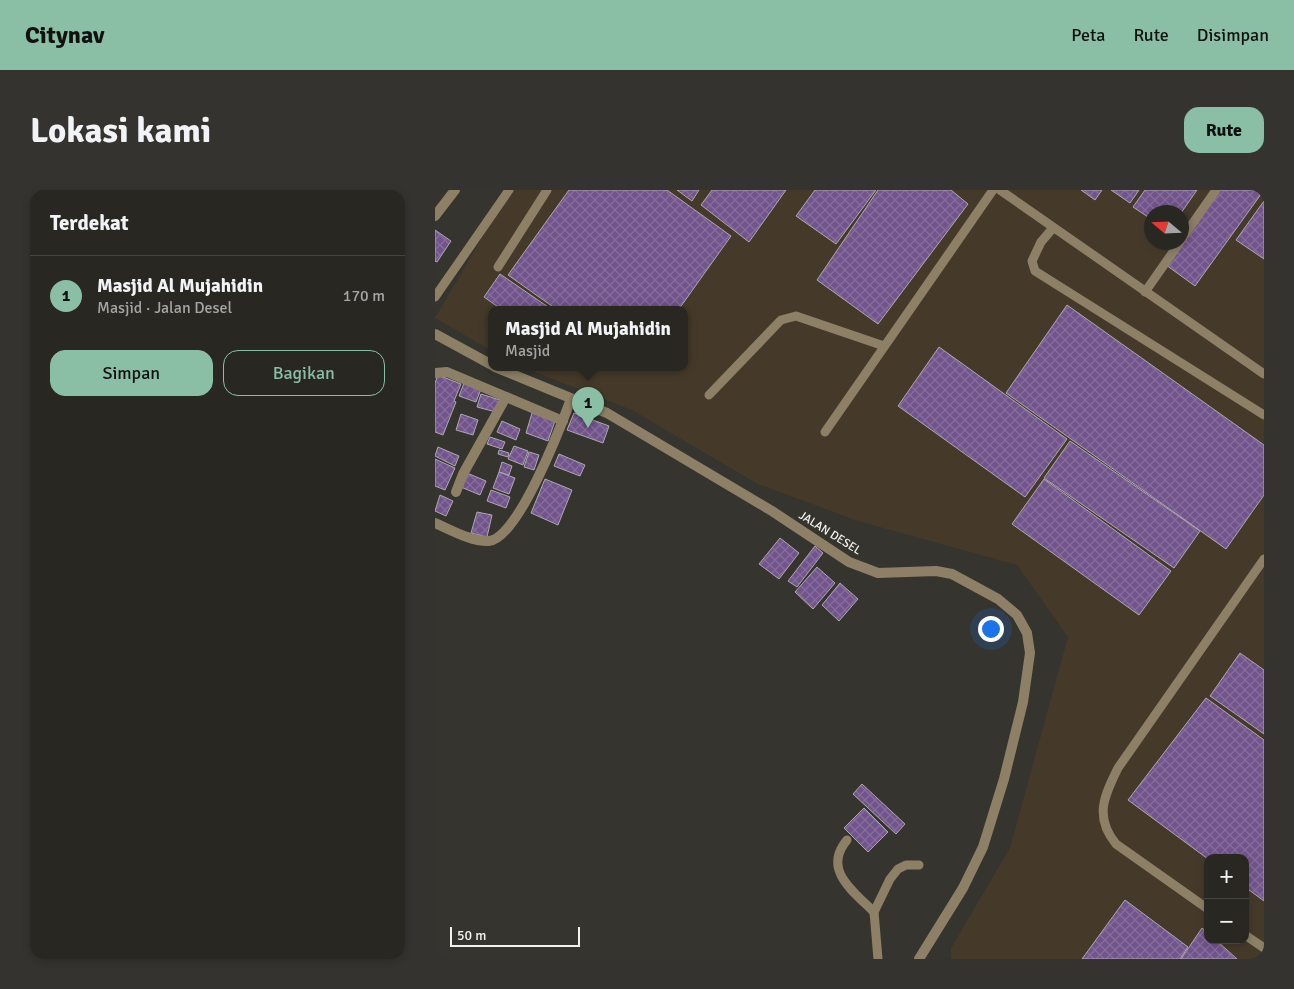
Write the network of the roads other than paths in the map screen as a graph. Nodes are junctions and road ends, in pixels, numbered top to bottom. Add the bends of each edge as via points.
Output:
1 (455, 190) edge
2 (509, 190) edge
3 (547, 190) edge
4 (993, 190) edge
5 (1000, 190) edge
6 (1216, 190) edge
7 (435, 216) edge
8 (1053, 228) junction
9 (1189, 229) edge
10 (1175, 250) edge
11 (498, 267) dead end
12 (1145, 292) junction
13 (435, 297) edge
14 (435, 334) edge
15 (884, 346) junction
16 (488, 363) edge
17 (504, 371) edge
18 (435, 373) edge
19 (1264, 374) edge
20 (709, 394) dead end
21 (506, 398) junction
22 (571, 399) junction
23 (1264, 415) edge
24 (563, 421) junction
25 (825, 432) dead end
26 (456, 492) dead end
27 (435, 523) edge
28 (1264, 560) edge
29 (847, 840) dead end
30 (919, 865) dead end
31 (1204, 906) edge
32 (874, 912) junction
33 (1249, 938) edge
34 (1264, 948) edge
35 (878, 959) edge
36 (919, 959) edge

1 - 7 street
2 - 13 lane
3 - 11 lane
4 - 15 lane
5 - 8 lane
6 - 9 lane
8 - 12 lane
8 - 23 lane via 1041,242 1032,261 1035,271
10 - 12 lane
12 - 19 lane
14 - 16 street
15 - 20 lane via 796,316 781,320
15 - 25 lane
17 - 22 street, JALAN DESEL
18 - 21 street via 447,372
21 - 24 street
21 - 26 street
22 - 24 street
22 - 36 street, JALAN DESEL via 607,413 772,510 849,562 878,573 936,571 952,574 998,598 1017,615 1027,633 1030,653 1025,694 1004,780 983,847
24 - 27 street via 515,520 502,537 490,541 477,540
28 - 31 lane via 1118,768 1104,797 1106,832 1116,844
29 - 32 lane via 838,850 837,868 847,884
30 - 32 lane via 898,869
32 - 35 lane
33 - 34 lane

